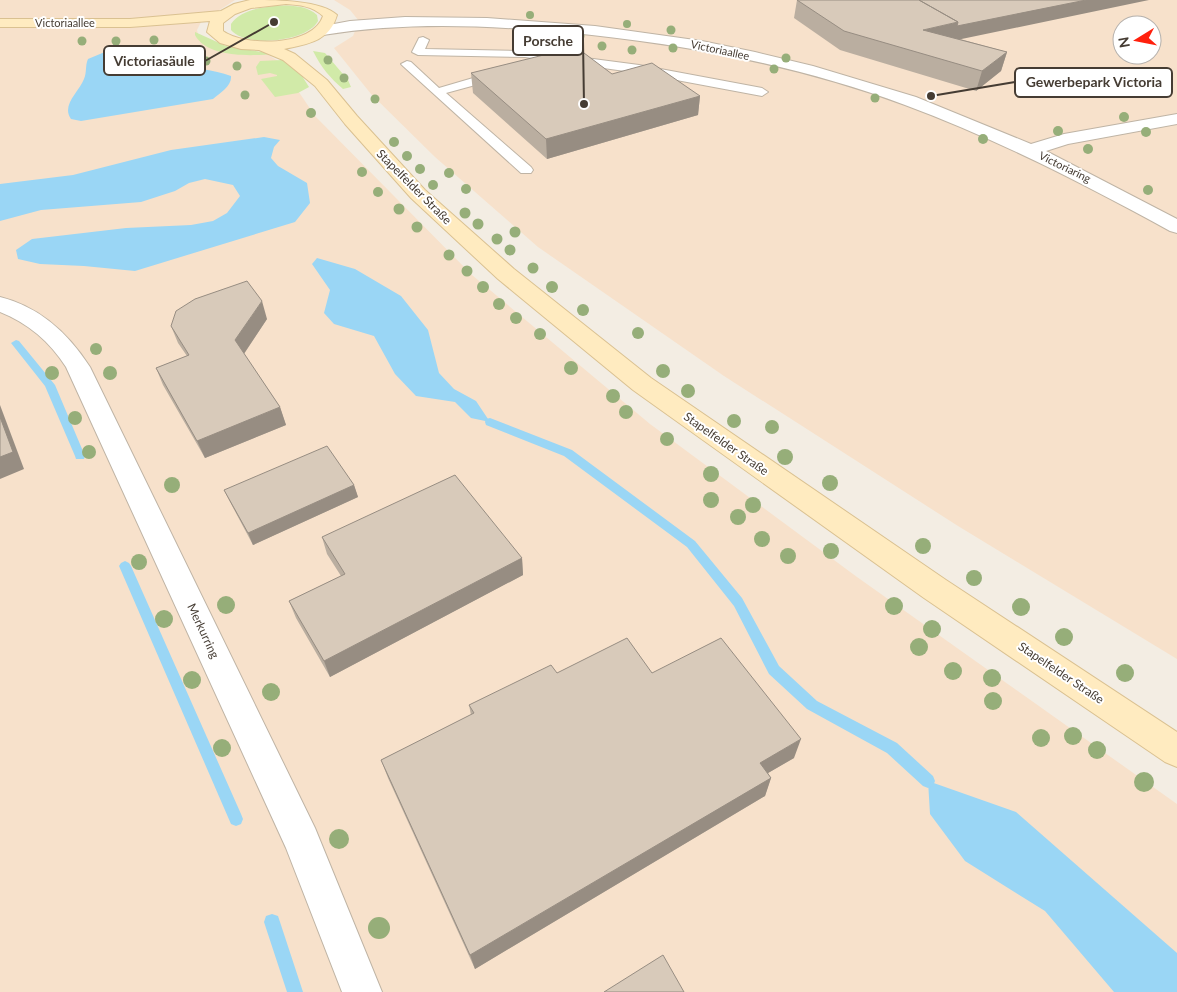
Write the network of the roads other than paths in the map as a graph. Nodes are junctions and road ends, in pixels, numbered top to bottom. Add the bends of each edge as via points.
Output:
1 (289, 0) edge
2 (245, 3) edge
3 (329, 13) junction
4 (224, 15) junction
5 (394, 22) junction
6 (0, 23) edge
7 (130, 23) junction
8 (539, 26) junction
9 (317, 33) junction
10 (216, 34) junction
11 (423, 40) dead end
12 (439, 40) dead end
13 (455, 40) dead end
14 (261, 46) junction
15 (434, 52) junction
16 (451, 53) junction
17 (527, 60) junction
18 (407, 64) dead end
19 (511, 72) edge
20 (321, 83) junction
21 (438, 92) junction
22 (762, 92) dead end
23 (1177, 119) edge
24 (1031, 150) junction
25 (526, 170) dead end
26 (1177, 227) edge
27 (0, 304) edge
28 (1177, 751) edge
29 (362, 992) edge

1 - 2 street, Victoriaallee
1 - 3 street, Victoriaallee via 315,4
2 - 4 street, Victoriaallee
3 - 5 street, Victoriaallee
3 - 9 street, Stapelfelder Straße via 330,20
4 - 7 street, Victoriaallee
4 - 10 street via 214,24
5 - 8 street, Victoriaallee
5 - 9 street, Victoriaallee
6 - 7 street, Victoriaallee
7 - 10 street, Victoriaallee
8 - 17 lane
8 - 24 street, Victoriaallee via 679,42 814,72 922,105
9 - 14 street via 288,43
9 - 20 street, Stapelfelder Straße via 307,44 308,55
10 - 14 street, Victoriaallee via 232,43
11 - 15 lane via 418,52
12 - 15 lane
13 - 16 lane
14 - 20 street, Stapelfelder Straße via 289,57
15 - 16 lane
16 - 17 lane
17 - 22 lane via 557,58 639,69
18 - 21 lane
19 - 21 lane
20 - 28 street, Stapelfelder Straße via 418,194 506,274 642,384 934,589
21 - 25 lane
23 - 24 street, Victoriaring via 1071,137
24 - 26 street, Victoriaring
27 - 29 street, Merkurring via 47,328 78,366 302,841

